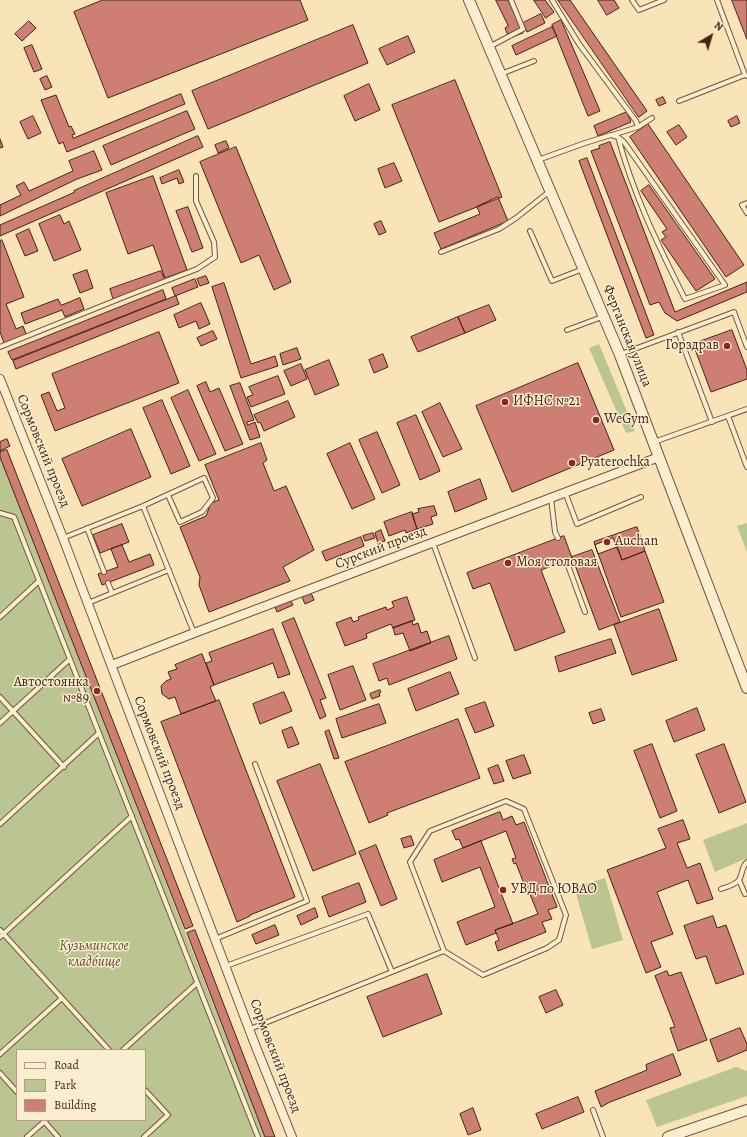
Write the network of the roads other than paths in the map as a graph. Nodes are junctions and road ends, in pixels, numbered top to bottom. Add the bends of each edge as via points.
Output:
1 (470, 0) edge
2 (511, 0) edge
3 (552, 0) edge
4 (632, 0) edge
5 (664, 0) edge
6 (717, 0) edge
7 (489, 47) junction
8 (534, 62) dead end
9 (500, 74) junction
10 (746, 75) edge
11 (679, 101) dead end
12 (652, 118) dead end
13 (638, 127) junction
14 (611, 135) junction
15 (618, 138) junction
16 (538, 160) junction
17 (196, 176) dead end
18 (551, 191) junction
19 (747, 203) edge
20 (747, 213) edge
21 (530, 231) dead end
22 (441, 252) dead end
23 (584, 269) junction
24 (604, 316) junction
25 (567, 330) dead end
26 (678, 332) junction
27 (0, 347) edge
28 (747, 347) edge
29 (620, 355) junction
30 (0, 379) edge
31 (747, 409) edge
32 (728, 416) junction
33 (712, 422) junction
34 (654, 442) junction
35 (659, 457) junction
36 (747, 467) edge
37 (565, 492) junction
38 (168, 495) junction
39 (551, 498) junction
40 (641, 498) dead end
41 (143, 506) junction
42 (0, 513) edge
43 (87, 528) junction
44 (64, 538) junction
45 (558, 538) dead end
46 (433, 542) junction
47 (566, 560) dead end
48 (169, 570) junction
49 (104, 572) dead end
50 (39, 581) junction
51 (108, 583) dead end
52 (112, 593) junction
53 (88, 603) junction
54 (585, 612) dead end
55 (0, 617) edge
56 (194, 632) junction
57 (475, 658) dead end
58 (70, 659) junction
59 (112, 665) junction
60 (746, 683) edge
61 (0, 697) edge
62 (13, 711) junction
63 (0, 723) edge
64 (99, 734) junction
65 (256, 764) dead end
66 (64, 767) junction
67 (132, 816) junction
68 (0, 824) edge
69 (747, 862) edge
70 (739, 880) junction
71 (721, 889) dead end
72 (745, 894) dead end
73 (1, 934) edge
74 (215, 939) junction
75 (444, 951) junction
76 (226, 966) junction
77 (392, 972) junction
78 (197, 983) junction
79 (62, 998) junction
80 (250, 1029) junction
81 (108, 1049) edge
82 (124, 1049) edge
83 (0, 1054) edge
84 (0, 1073) edge
85 (16, 1091) edge
86 (146, 1091) edge
87 (593, 1110) dead end
88 (747, 1110) edge
89 (43, 1121) edge
90 (45, 1121) edge
91 (27, 1137) edge
92 (58, 1137) edge
93 (144, 1137) edge
94 (258, 1137) edge
95 (292, 1137) edge
96 (603, 1137) edge
97 (668, 1137) edge

1 - 7 street, Ферганская улица
2 - 7 lane via 524,29
3 - 13 lane via 580,44 636,120
4 - 5 lane via 639,10
6 - 10 lane
7 - 9 street, Ферганская улица
8 - 9 lane
9 - 16 street, Ферганская улица
10 - 11 lane
12 - 13 lane
13 - 14 lane
14 - 15 lane
14 - 16 lane
15 - 15 lane via 624,142 725,285 685,299 657,244 624,161
16 - 18 street, Ферганская улица
17 - 27 lane via 196,201 214,242 215,257 197,269
18 - 22 lane via 499,229
18 - 23 street, Ферганская улица
19 - 20 lane via 742,205
21 - 23 lane via 552,281
23 - 24 street, Ферганская улица
24 - 25 lane
24 - 29 street, Ферганская улица
26 - 28 lane via 734,312
26 - 29 lane
26 - 33 lane
29 - 34 street, Ферганская улица
30 - 44 street, Сормовский проезд
31 - 32 lane
32 - 33 lane
32 - 36 lane
33 - 34 lane
34 - 35 street, Ферганская улица
35 - 37 street, Сурский проезд
35 - 60 street, Ферганская улица
37 - 39 street, Сурский проезд
37 - 40 lane via 578,524
38 - 38 lane via 204,478 213,498 202,512 180,522
38 - 41 lane
39 - 45 lane
39 - 46 street, Сурский проезд
41 - 43 lane
41 - 48 lane
42 - 50 lane via 14,517
43 - 44 lane
43 - 49 lane
44 - 53 street, Сормовский проезд
46 - 56 street, Сурский проезд
46 - 57 lane
47 - 54 lane
48 - 52 lane
48 - 56 lane
50 - 55 lane
50 - 58 lane
51 - 52 lane
52 - 53 lane
53 - 59 street, Сормовский проезд
56 - 59 street, Сурский проезд
58 - 62 lane
58 - 64 lane
59 - 74 street, Сормовский проезд
61 - 62 lane
62 - 63 lane
62 - 66 lane
64 - 66 lane
64 - 67 lane
65 - 74 lane via 307,901
66 - 68 lane
67 - 73 lane
67 - 78 lane
69 - 70 lane
70 - 71 lane
70 - 72 lane
73 - 79 lane
74 - 76 street, Сормовский проезд
75 - 75 lane via 483,975 547,948 559,940 566,915 524,808 506,801 430,831 410,862
75 - 77 lane
76 - 77 lane via 368,914
76 - 80 street, Сормовский проезд
77 - 80 lane
78 - 82 lane
78 - 94 lane
79 - 81 lane
79 - 83 lane
80 - 95 street, Сормовский проезд
84 - 85 lane
86 - 93 lane via 168,1115
87 - 96 lane
88 - 97 street
89 - 91 lane
90 - 92 lane

